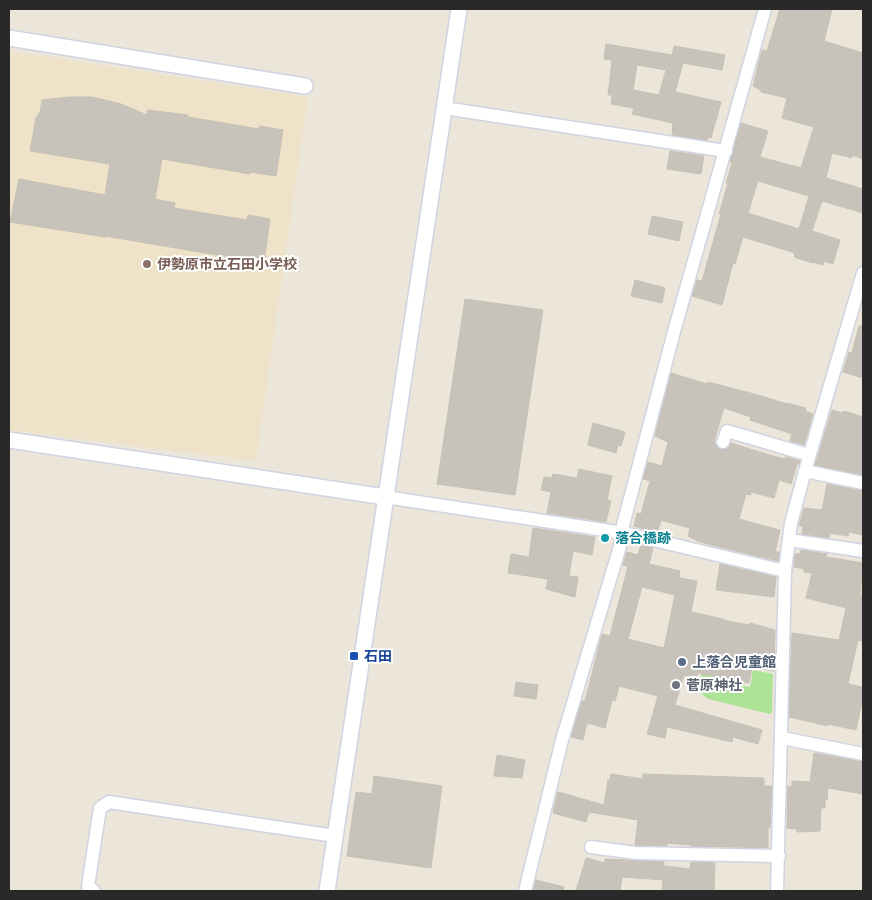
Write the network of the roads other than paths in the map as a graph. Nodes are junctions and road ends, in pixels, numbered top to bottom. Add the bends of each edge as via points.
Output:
1 (459, 9) edge
2 (766, 9) edge
3 (9, 38) edge
4 (305, 86) dead end
5 (444, 108) junction
6 (726, 150) junction
7 (863, 272) edge
8 (731, 418) dead end
9 (9, 440) edge
10 (809, 455) junction
11 (805, 471) junction
12 (863, 483) edge
13 (385, 497) junction
14 (624, 533) junction
15 (789, 540) junction
16 (863, 551) edge
17 (785, 571) junction
18 (782, 738) junction
19 (863, 754) edge
20 (335, 836) junction
21 (591, 847) dead end
22 (778, 856) junction
23 (94, 891) edge
24 (327, 891) edge
25 (525, 891) edge
26 (777, 891) edge

1 - 5 street
2 - 6 street
3 - 4 street
5 - 6 street
5 - 13 street
6 - 14 street via 623,525
7 - 10 street
8 - 10 street via 725,436
9 - 13 street
10 - 11 street
11 - 12 street
11 - 15 street
13 - 14 street
13 - 20 street
14 - 17 street
14 - 25 street via 562,740
15 - 16 street
15 - 17 street
17 - 18 street
18 - 19 street
18 - 22 street
20 - 23 street via 109,802 100,808 88,886
20 - 24 street
21 - 22 street via 636,853
22 - 26 street

